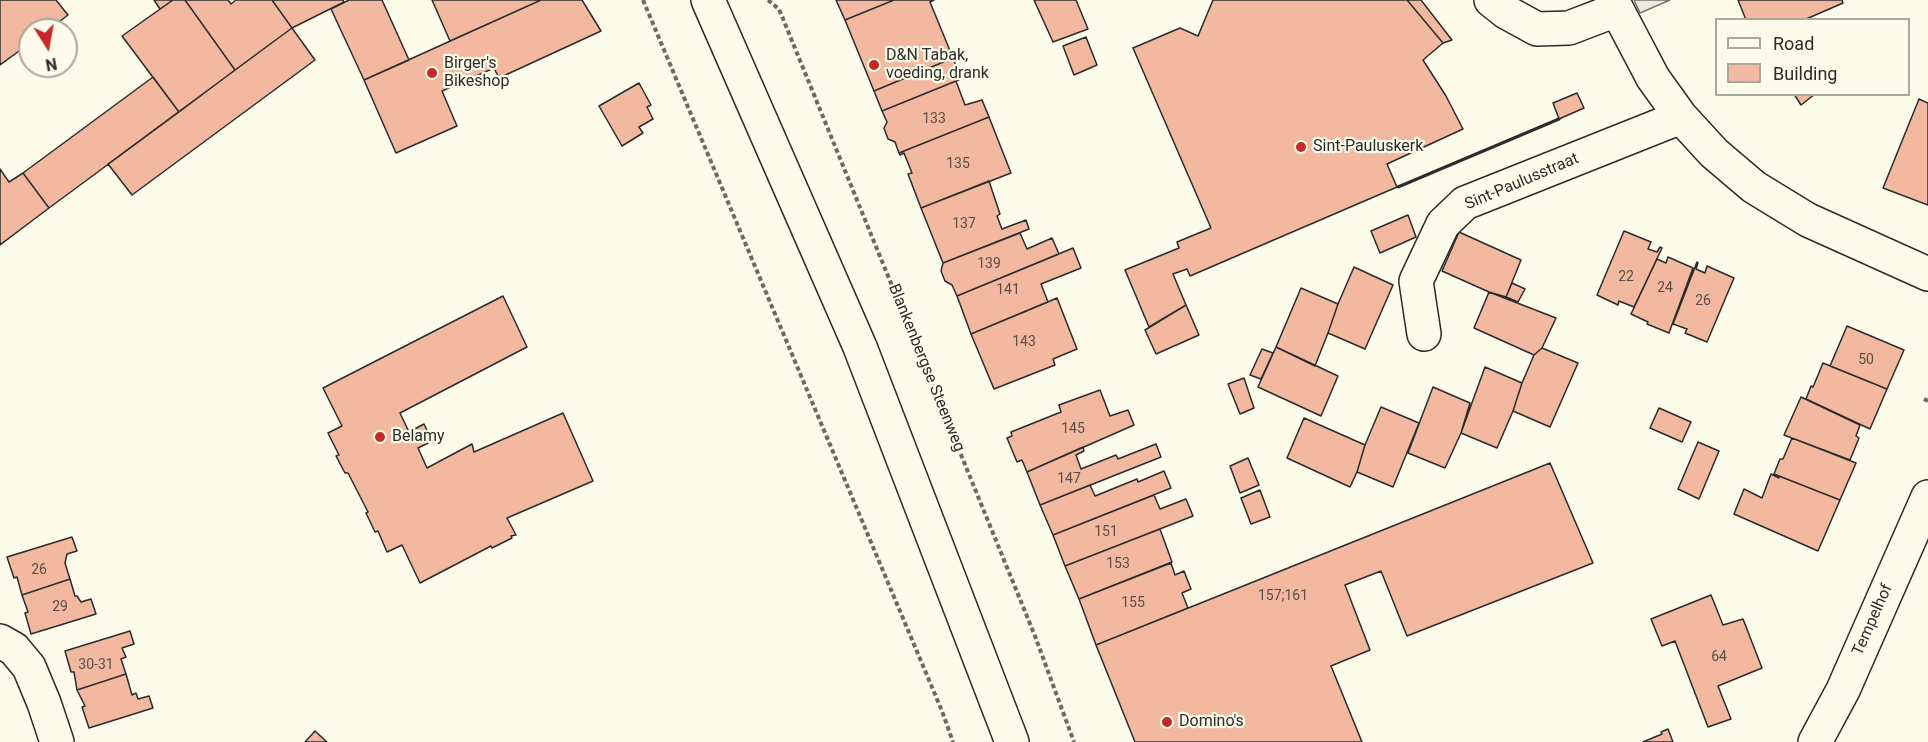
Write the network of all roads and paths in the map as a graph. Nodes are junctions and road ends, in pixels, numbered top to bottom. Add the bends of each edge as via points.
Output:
1 (643, 0) edge
2 (708, 0) edge
3 (768, 0) edge
4 (1491, 0) edge
5 (1614, 5) edge
6 (1681, 117) junction
7 (1928, 274) edge
8 (1424, 334) dead end
9 (1928, 497) edge
10 (0, 642) edge
11 (57, 742) edge
12 (953, 742) edge
13 (1012, 742) edge
14 (1074, 742) edge
15 (1815, 742) edge

1 - 12 path
2 - 13 street via 860,347
3 - 14 path, Blankenbergse Steenweg via 779,9 1035,636
4 - 5 street via 1537,29 1569,28
5 - 6 street via 1653,78
6 - 7 street via 1714,153 1754,187 1808,220
6 - 8 street, Sint-Paulusstraat via 1465,203 1443,224 1416,281
9 - 15 street, Tempelhof via 1843,690
10 - 11 street via 14,649 29,667

